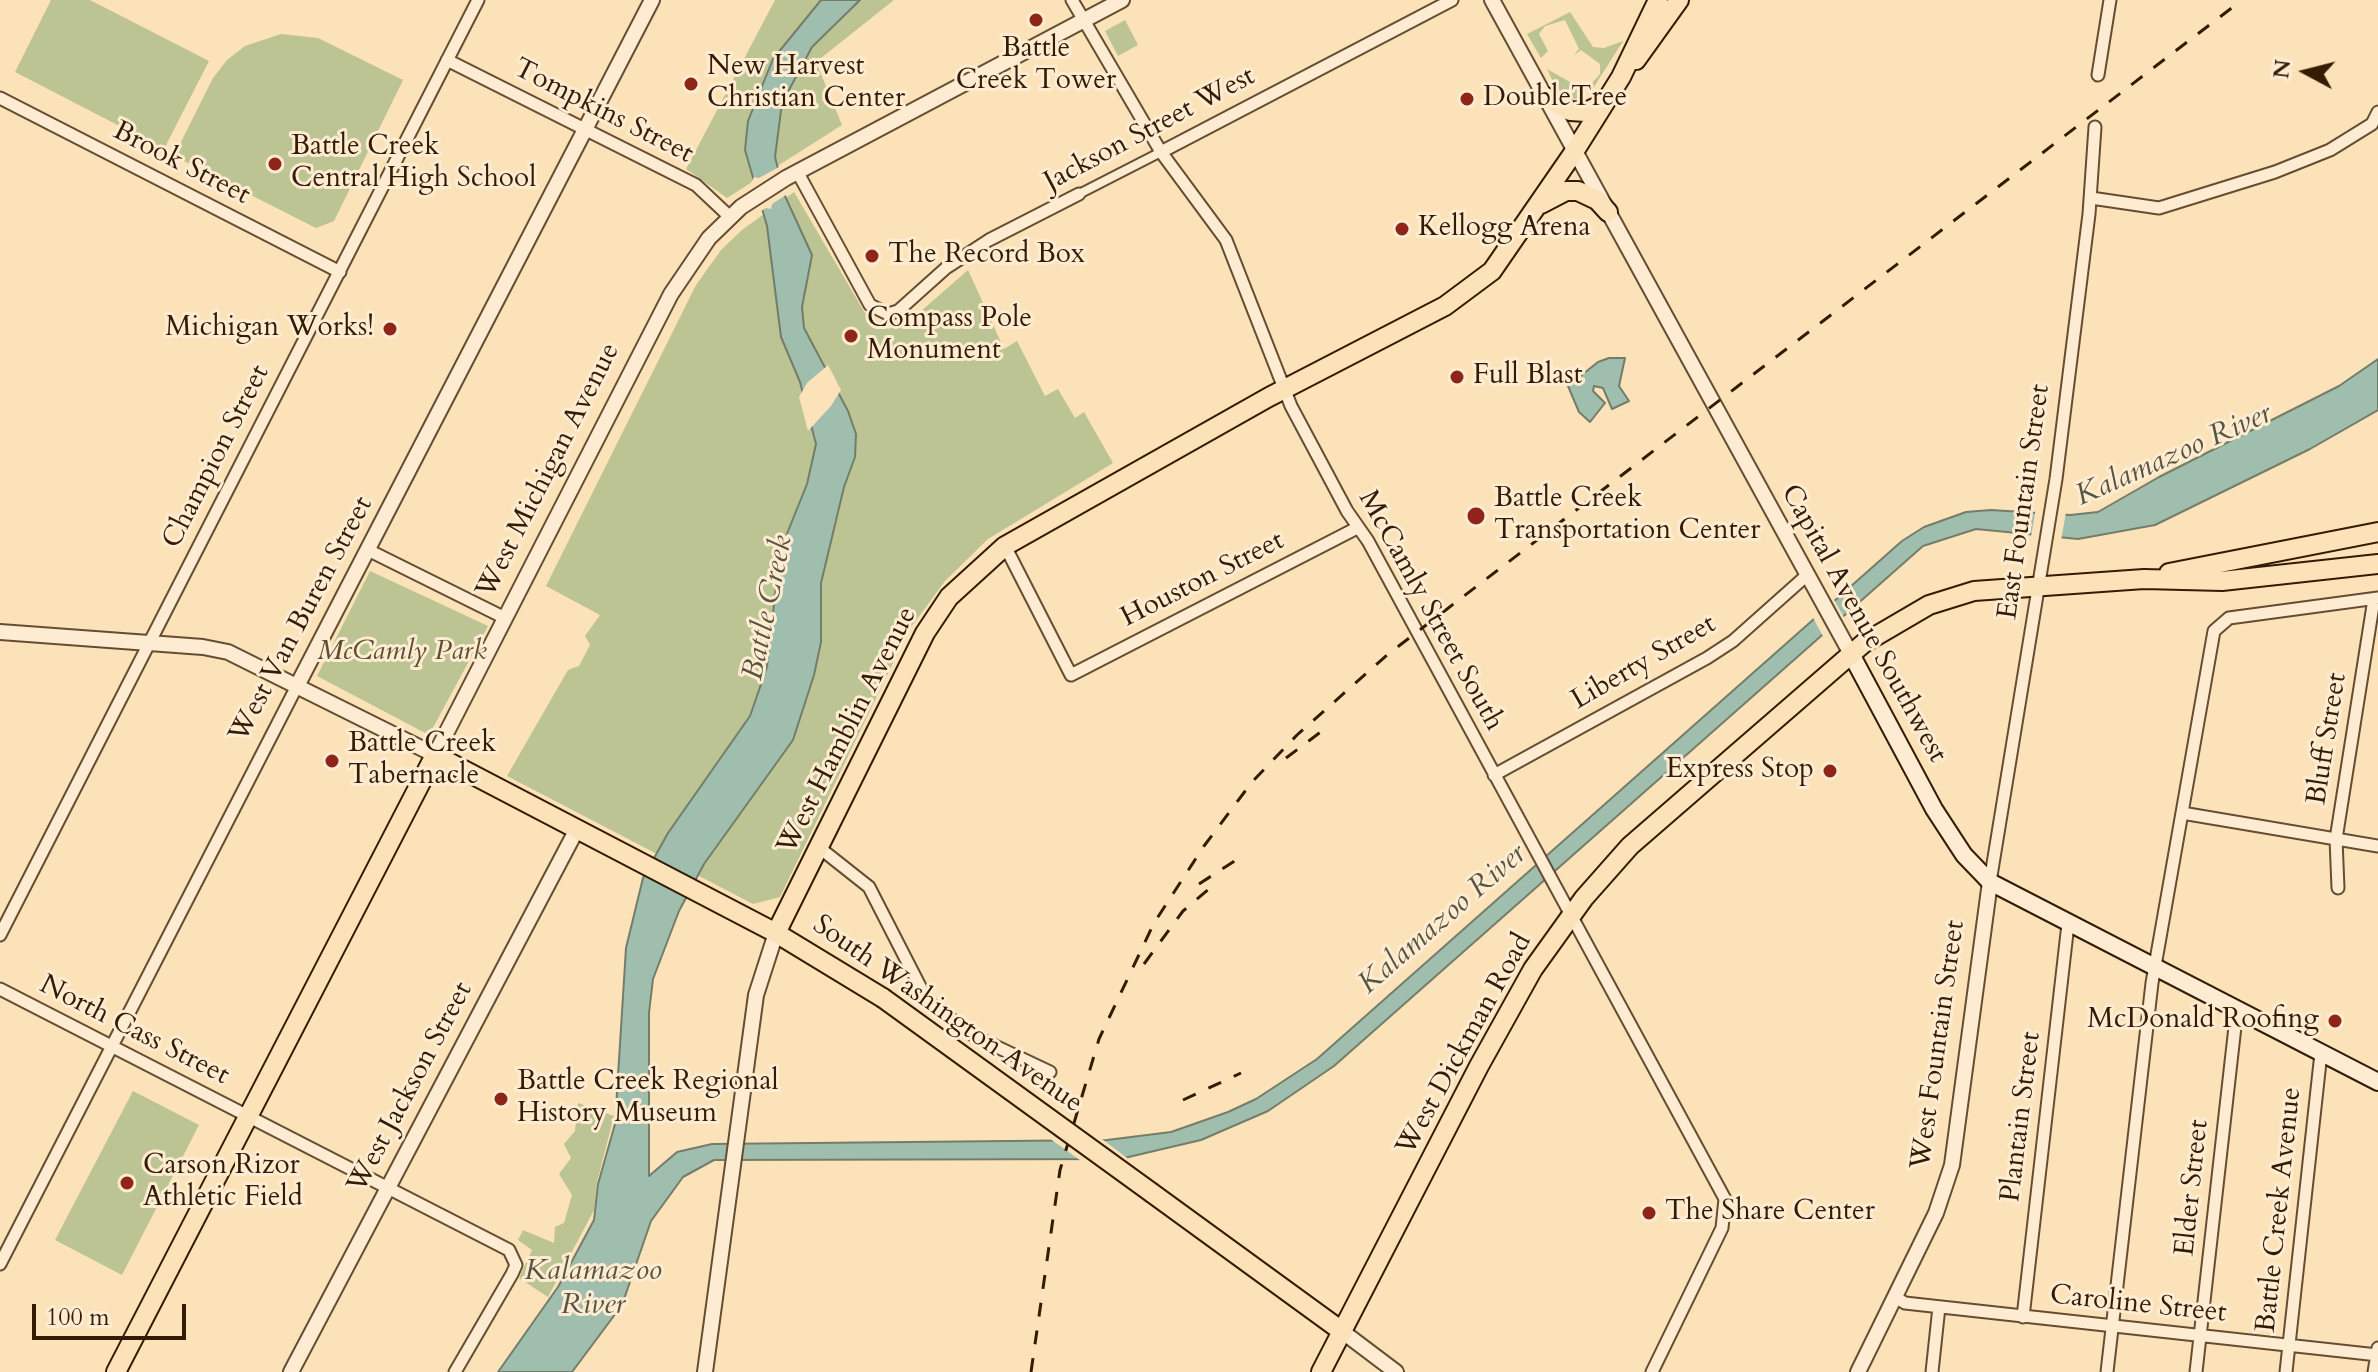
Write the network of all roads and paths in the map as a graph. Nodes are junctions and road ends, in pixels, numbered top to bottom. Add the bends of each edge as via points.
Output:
1 (478, 0) edge
2 (652, 0) edge
3 (1072, 0) edge
4 (1122, 0) edge
5 (1452, 0) edge
6 (1492, 0) edge
7 (1658, 0) edge
8 (1679, 0) edge
9 (2110, 0) edge
10 (1084, 20) junction
11 (447, 60) junction
12 (2098, 75) dead end
13 (1621, 77) junction
14 (1542, 95) junction
15 (0, 98) edge
16 (1603, 104) junction
17 (2378, 112) edge
18 (2095, 127) dead end
19 (584, 130) junction
20 (1161, 152) junction
21 (1574, 152) junction
22 (792, 176) junction
23 (1079, 194) joint
24 (2091, 198) junction
25 (1539, 205) junction
26 (736, 212) junction
27 (1608, 212) junction
28 (340, 272) junction
29 (1283, 390) junction
30 (1357, 528) junction
31 (2378, 532) edge
32 (1005, 546) junction
33 (368, 550) junction
34 (2378, 564) edge
35 (1806, 576) junction
36 (2144, 579) junction
37 (2038, 585) junction
38 (2376, 599) edge
39 (505, 618) junction
40 (0, 632) edge
41 (149, 643) junction
42 (1851, 654) junction
43 (297, 686) junction
44 (435, 755) junction
45 (1494, 775) junction
46 (2182, 813) junction
47 (577, 829) junction
48 (2336, 839) junction
49 (2378, 846) edge
50 (821, 849) junction
51 (1990, 882) junction
52 (2338, 888) dead end
53 (1571, 917) junction
54 (2068, 924) junction
55 (776, 933) junction
56 (0, 935) edge
57 (2155, 968) junction
58 (0, 989) edge
59 (2237, 1009) junction
60 (111, 1045) junction
61 (2321, 1053) junction
62 (1050, 1072) dead end
63 (2378, 1082) edge
64 (247, 1116) junction
65 (387, 1188) junction
66 (0, 1264) edge
67 (1895, 1297) junction
68 (1939, 1307) junction
69 (2023, 1317) junction
70 (2112, 1326) junction
71 (1343, 1332) junction
72 (2200, 1336) junction
73 (2289, 1345) junction
74 (2378, 1347) edge
75 (2378, 1355) edge
76 (116, 1372) edge
77 (291, 1372) edge
78 (455, 1372) edge
79 (705, 1372) edge
80 (1321, 1372) edge
81 (1396, 1372) edge
82 (1652, 1372) edge
83 (1858, 1372) edge
84 (1932, 1372) edge
85 (2107, 1372) edge
86 (2196, 1372) edge
87 (2286, 1372) edge
88 (2374, 1372) edge

1 - 11 street, Champion Street
2 - 19 street, West Van Buren Street
3 - 10 street, McCamly Street South
4 - 10 street, West Michigan Avenue
5 - 20 street, Jackson Street West
6 - 14 street, Capital Avenue Southwest
7 - 13 main road
8 - 13 main road via 1648,48
9 - 12 street
10 - 20 street, McCamly Street South
10 - 22 street, West Michigan Avenue
11 - 19 street, Tompkins Street
11 - 28 street, Champion Street
13 - 16 main road, West Hamblin Avenue
14 - 16 main road via 1570,111 1586,112
14 - 21 street, Capital Avenue Southwest
15 - 28 street, Brook Street
16 - 21 main road, West Hamblin Avenue
17 - 24 street via 2372,124 2330,150 2159,208
18 - 24 street, East Fountain Street
19 - 26 street, Tompkins Street via 696,185
19 - 33 street, West Van Buren Street
20 - 23 street, Jackson Street West
20 - 29 street, McCamly Street South via 1232,252
21 - 25 main road, West Hamblin Avenue
21 - 27 street, Capital Avenue Southwest
22 - 23 street, Jackson Street West via 870,305 881,313 898,311 955,262
22 - 26 street, West Michigan Avenue
24 - 37 street, East Fountain Street
25 - 27 main road via 1566,191 1578,191
25 - 29 main road, West Hamblin Avenue via 1499,263 1462,296
26 - 39 street, West Michigan Avenue via 697,253 671,293
27 - 35 street, Capital Avenue Southwest
28 - 41 street, Champion Street
29 - 30 street, McCamly Street South
29 - 32 main road, West Hamblin Avenue
30 - 32 street, Houston Street via 1077,672
30 - 45 street, McCamly Street South
31 - 36 main road
32 - 50 main road, West Hamblin Avenue via 949,597 925,633
33 - 39 street
33 - 43 street, West Van Buren Street
34 - 36 main road via 2222,581
35 - 42 street, Capital Avenue Southwest
35 - 45 street, Liberty Street via 1705,659
36 - 37 main road, West Dickman Road
37 - 42 main road, West Dickman Road via 1974,591 1929,605
37 - 51 street, East Fountain Street
38 - 46 street via 2220,623 2213,636
38 - 48 street, Bluff Street
39 - 44 street, West Michigan Avenue
40 - 41 street
41 - 43 street via 228,652
41 - 56 street, Champion Street
42 - 51 main road, Capital Avenue Southwest via 1934,809 1964,855
42 - 53 main road, West Dickman Road via 1630,846
43 - 44 street
43 - 60 street, West Van Buren Street
44 - 47 main road, South Washington Avenue
44 - 64 main road, West Michigan Avenue
45 - 53 street, McCamly Street South
46 - 48 street
46 - 57 street
47 - 55 main road, South Washington Avenue
47 - 65 street, West Jackson Street
48 - 49 street
48 - 52 street, Bluff Street
50 - 55 main road, West Hamblin Avenue
50 - 62 street via 869,887 928,1002 976,1037
51 - 54 main road, Capital Avenue Southwest
51 - 67 street, West Fountain Street via 1956,1143 1936,1213
53 - 71 main road, West Dickman Road via 1533,969 1479,1066
53 - 82 street, McCamly Street South via 1720,1187 1726,1209 1722,1228
54 - 57 main road, Capital Avenue Southwest
54 - 69 street, Plantain Street
55 - 71 main road, South Washington Avenue, bridge via 883,998
55 - 79 street, West Hamblin Avenue via 756,995
57 - 59 main road, Capital Avenue Southwest
57 - 70 street
58 - 60 street, North Cass Street
59 - 61 main road, Capital Avenue Southwest
59 - 72 street, Elder Street
60 - 64 street, North Cass Street
60 - 66 street, West Van Buren Street
61 - 63 main road, Capital Avenue Southwest
61 - 73 street, Battle Creek Avenue
64 - 65 street, North Cass Street
64 - 76 main road, West Michigan Avenue
65 - 77 street, West Jackson Street
65 - 78 street, North Cass Street via 509,1250 516,1265
67 - 68 street, Caroline Street
67 - 83 street, West Fountain Street
68 - 69 street, Caroline Street
68 - 84 street
69 - 70 street, Caroline Street
70 - 72 street, Caroline Street
70 - 85 street
71 - 80 main road, West Dickman Road
71 - 81 street, South Washington Avenue
72 - 73 street, Caroline Street
72 - 86 street, Elder Street
73 - 75 street, Caroline Street
73 - 87 street, Battle Creek Avenue
74 - 75 street
75 - 88 street

